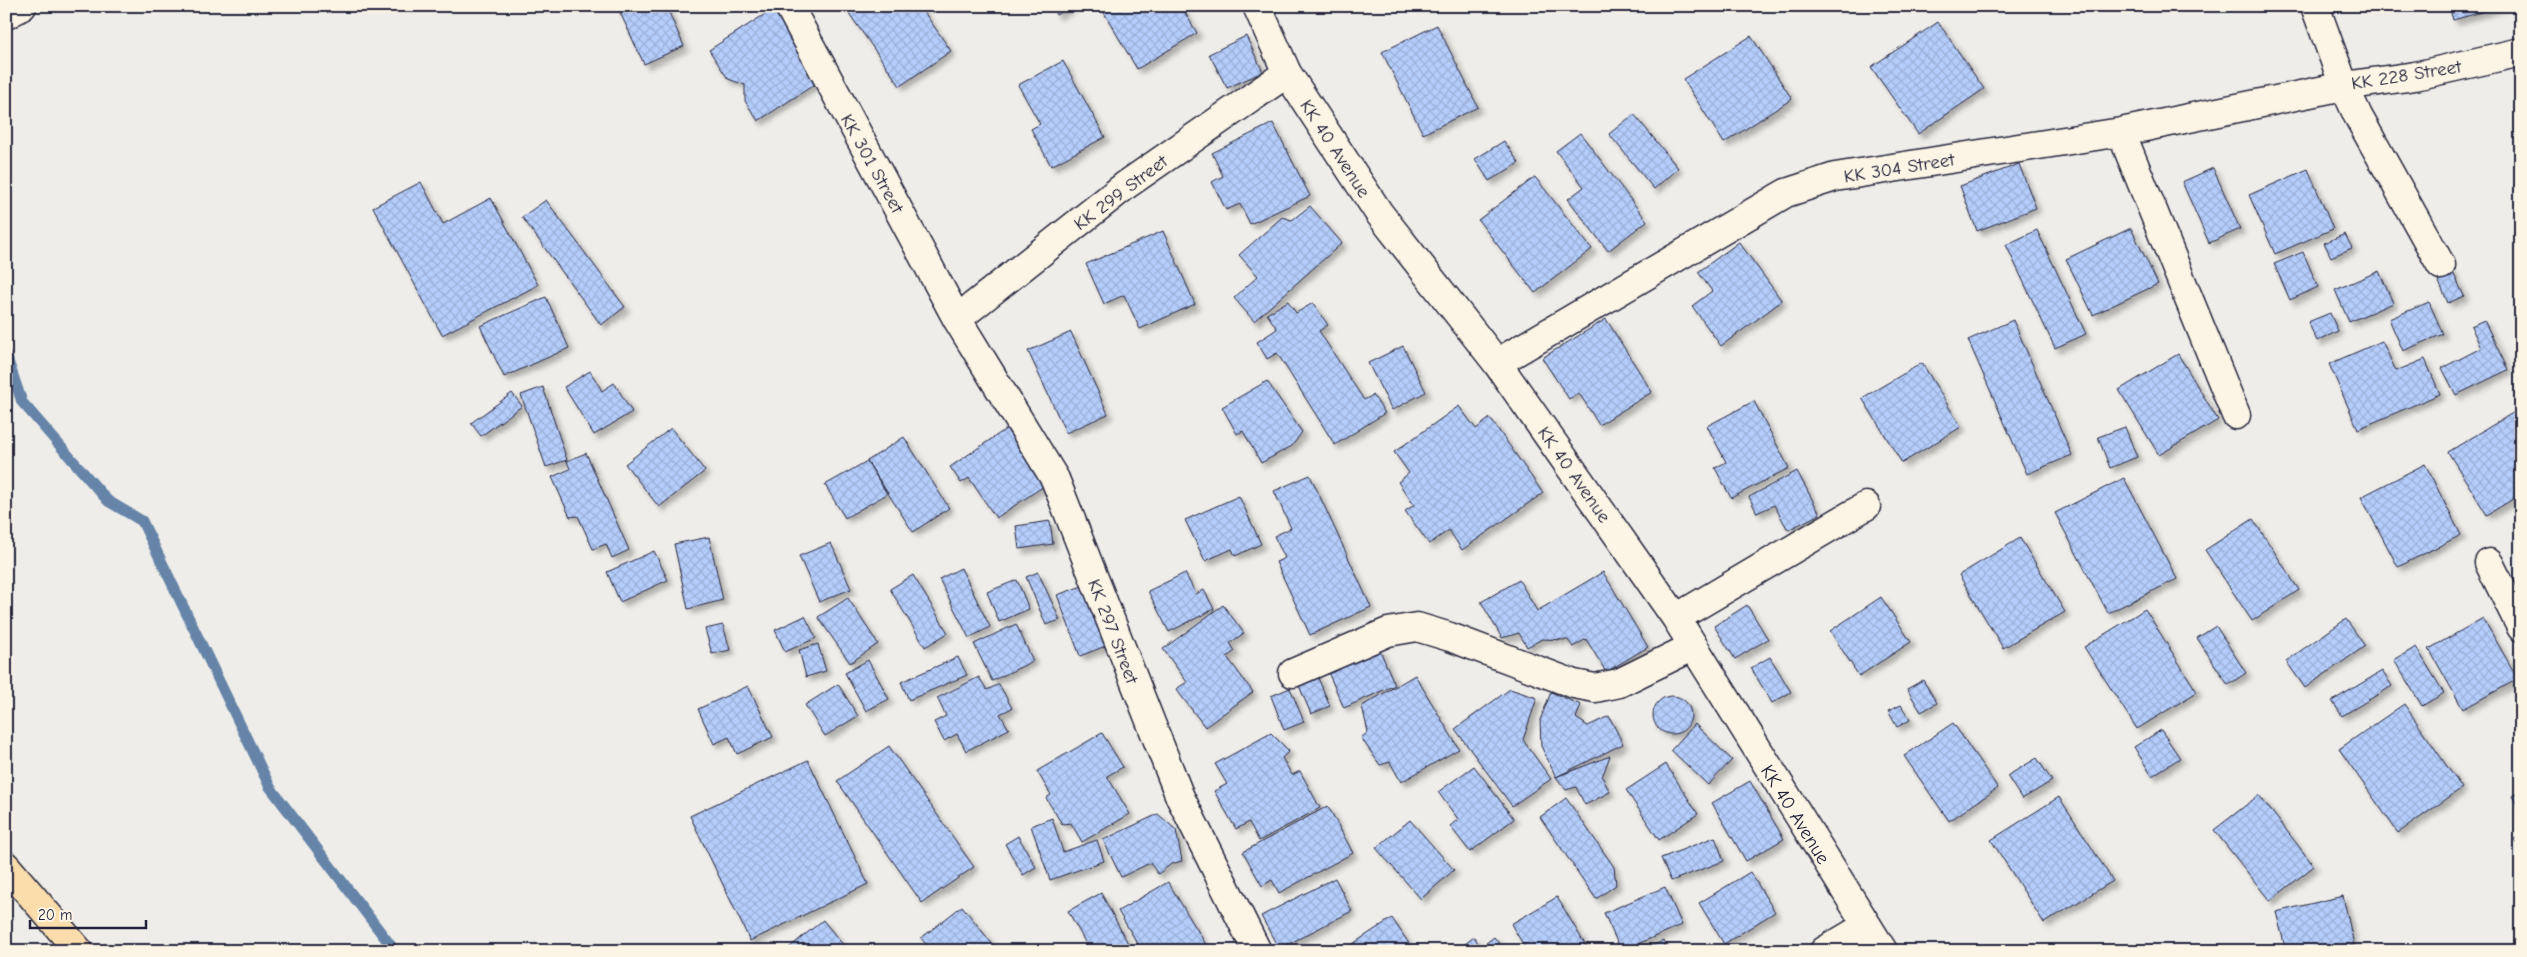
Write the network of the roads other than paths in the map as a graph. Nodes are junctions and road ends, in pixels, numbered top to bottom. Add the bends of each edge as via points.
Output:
1 (22, 6) edge
2 (789, 6) edge
3 (1257, 6) edge
4 (2315, 6) edge
5 (6, 14) edge
6 (2521, 52) edge
7 (1287, 73) junction
8 (2344, 86) junction
9 (2121, 132) junction
10 (2441, 265) dead end
11 (957, 319) junction
12 (1497, 363) junction
13 (2236, 415) dead end
14 (1866, 506) dead end
15 (2488, 563) dead end
16 (1676, 618) junction
17 (2521, 627) edge
18 (1692, 647) junction
19 (1293, 673) dead end
20 (6, 866) edge
21 (1866, 926) junction
22 (78, 951) edge
23 (1257, 951) edge
24 (1824, 951) edge
25 (1883, 951) edge

1 - 5 street
2 - 11 street, KK 301 Street
3 - 7 street, KK 40 Avenue
4 - 8 street, KK 228 Street
6 - 8 street, KK 228 Street via 2415,76
7 - 11 street, KK 299 Street via 1126,185
7 - 12 street, KK 40 Avenue via 1379,213
8 - 9 street, KK 304 Street
8 - 10 street
9 - 12 street, KK 304 Street via 1835,178 1786,193
9 - 13 street
11 - 23 street, KK 297 Street via 1054,479 1180,797
12 - 16 street, KK 40 Avenue
14 - 16 street
15 - 17 street
16 - 18 street, KK 40 Avenue
18 - 19 street via 1619,683 1595,688 1574,684 1450,637 1417,628 1388,632
18 - 21 street, KK 40 Avenue
20 - 22 main road
21 - 24 street
21 - 25 street, KK 40 Avenue

